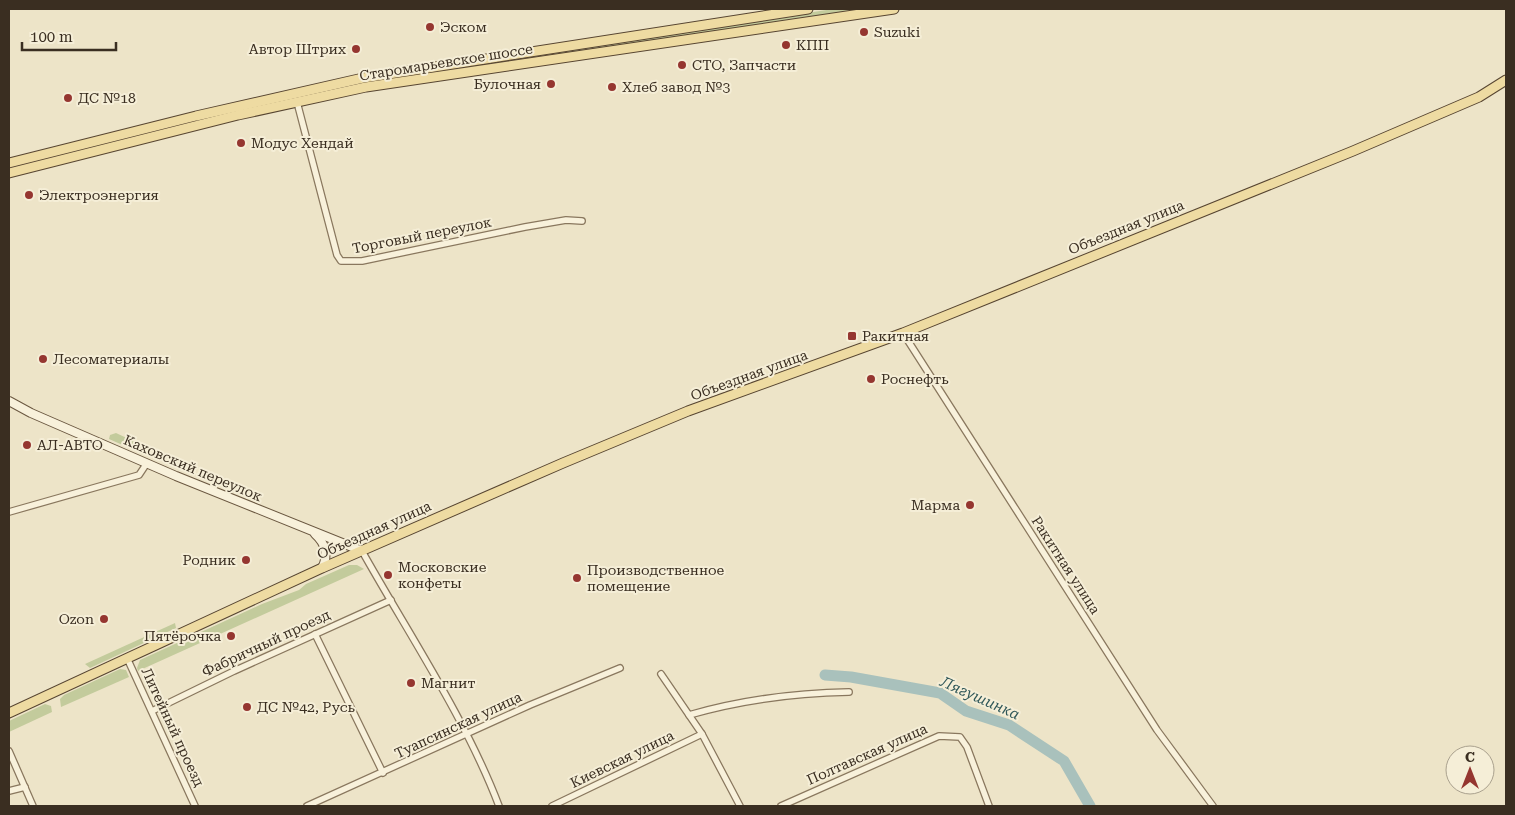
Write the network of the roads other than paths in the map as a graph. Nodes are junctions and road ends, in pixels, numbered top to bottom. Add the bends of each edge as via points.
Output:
1 (808, 9) edge
2 (888, 9) edge
3 (1506, 80) edge
4 (297, 102) junction
5 (9, 163) edge
6 (9, 173) edge
7 (582, 221) dead end
8 (903, 333) junction
9 (9, 401) edge
10 (146, 463) junction
11 (9, 512) edge
12 (314, 532) junction
13 (362, 551) junction
14 (322, 568) junction
15 (390, 600) junction
16 (315, 634) junction
17 (128, 658) junction
18 (620, 668) dead end
19 (661, 674) dead end
20 (849, 692) dead end
21 (152, 711) junction
22 (9, 713) edge
23 (689, 715) junction
24 (465, 734) junction
25 (702, 734) junction
26 (9, 751) edge
27 (383, 773) junction
28 (25, 787) junction
29 (9, 792) edge
30 (34, 806) edge
31 (196, 806) edge
32 (307, 806) edge
33 (499, 806) edge
34 (552, 806) edge
35 (740, 806) edge
36 (781, 806) edge
37 (989, 806) edge
38 (1213, 806) edge

1 - 5 main road, Старомарьевское шоссе via 363,78
2 - 4 main road, Старомарьевское шоссе via 366,87
3 - 8 main road, Объездная улица via 1479,97 1420,123
4 - 6 main road, Старомарьевское шоссе
4 - 7 street, Торговый переулок via 341,261 362,261 566,220
8 - 13 main road, Объездная улица via 688,412 428,520
8 - 38 street, Ракитная улица via 1157,730
9 - 10 main road, Каховский переулок
10 - 11 street via 138,475
10 - 12 main road, Каховский переулок
12 - 13 main road, Каховский переулок
12 - 14 main road via 322,540 325,552
13 - 14 main road, Объездная улица
13 - 15 street
14 - 17 main road, Объездная улица
15 - 16 street, Фабричный проезд
15 - 24 street
16 - 21 street, Фабричный проезд
16 - 27 street
17 - 21 street, Литейный проезд
17 - 22 main road, Объездная улица
18 - 24 street, Туапсинская улица
19 - 23 street
20 - 23 street via 750,701
21 - 31 street, Литейный проезд
23 - 25 street
24 - 27 street, Туапсинская улица
24 - 33 street
25 - 34 street, Киевская улица
25 - 35 street
26 - 28 street
27 - 32 street, Туапсинская улица
28 - 29 street
28 - 30 street
36 - 37 street, Полтавская улица via 939,736 953,735 964,741

